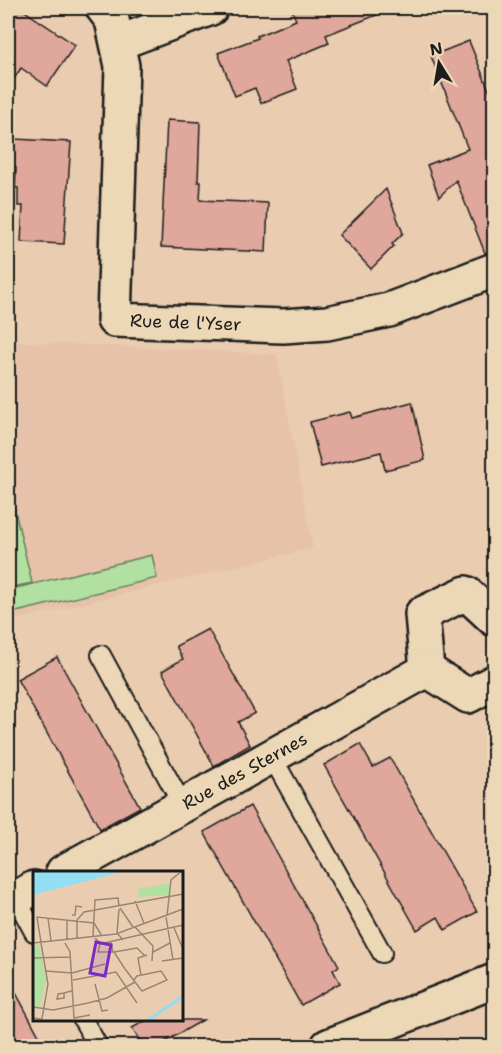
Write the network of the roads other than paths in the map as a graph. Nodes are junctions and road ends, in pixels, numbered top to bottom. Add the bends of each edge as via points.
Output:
1 (103, 8) edge
2 (211, 8) edge
3 (118, 43) junction
4 (495, 270) edge
5 (495, 619) edge
6 (101, 655) dead end
7 (427, 669) junction
8 (495, 682) edge
9 (272, 757) junction
10 (183, 806) junction
11 (67, 871) edge
12 (19, 897) edge
13 (33, 930) edge
14 (382, 953) dead end
15 (495, 981) edge
16 (84, 1021) edge
17 (98, 1047) edge
18 (328, 1047) edge

1 - 3 street, Rue de l'Yser via 112,20
2 - 3 street
3 - 4 street, Rue de l'Yser via 122,79 114,321 283,326 327,323 389,310
5 - 7 street via 466,593 422,614
6 - 10 lane
7 - 8 street via 468,696
7 - 9 street, Rue des Sternes
9 - 10 street, Rue des Sternes
9 - 14 lane
10 - 11 street, Rue des Sternes
12 - 13 lane
15 - 18 street
16 - 17 lane

